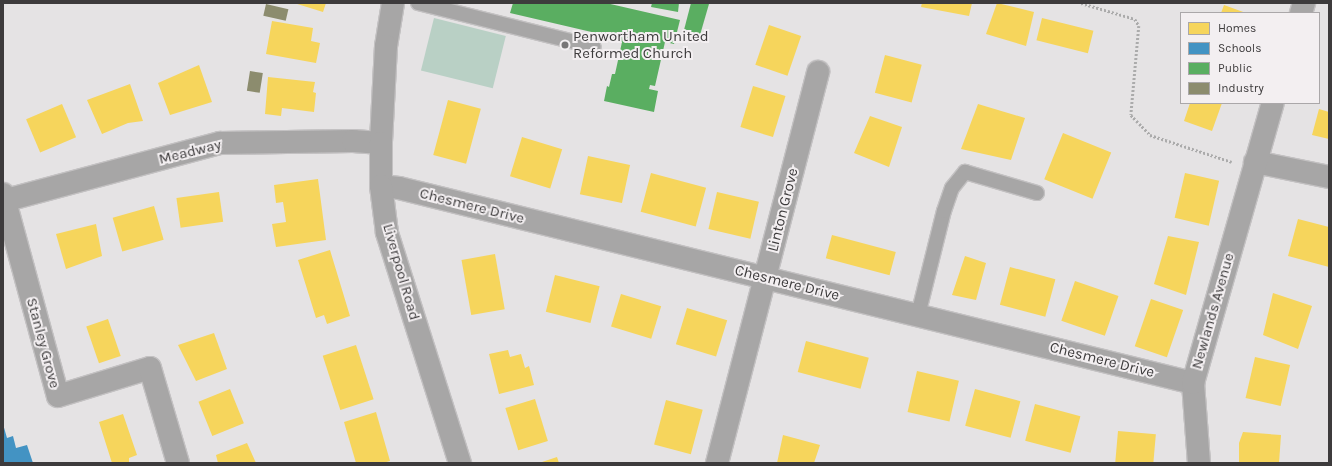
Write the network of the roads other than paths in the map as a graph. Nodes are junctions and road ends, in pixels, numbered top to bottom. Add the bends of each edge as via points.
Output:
1 (393, 3) edge
2 (418, 3) edge
3 (594, 47) dead end
4 (818, 72) dead end
5 (1273, 104) edge
6 (381, 143) junction
7 (1254, 166) junction
8 (1329, 177) edge
9 (381, 186) junction
10 (1037, 193) dead end
11 (4, 198) edge
12 (766, 278) junction
13 (918, 315) junction
14 (1193, 383) junction
15 (178, 463) edge
16 (460, 463) edge
17 (717, 463) edge
18 (1199, 463) edge

1 - 6 street, Liverpool Road via 386,46
2 - 3 lane
4 - 12 street, Linton Grove
5 - 7 street, Newlands Avenue
6 - 9 street, Liverpool Road
6 - 11 street, Meadway via 220,143
7 - 8 street
7 - 14 street, Newlands Avenue
9 - 12 street, Chesmere Drive
9 - 16 street, Liverpool Road via 387,233
10 - 13 lane via 965,172 952,188 944,210
11 - 15 street, Stanley Grove via 58,396 150,368
12 - 13 street, Chesmere Drive
12 - 17 street, Linton Grove
13 - 14 street, Chesmere Drive
14 - 18 street, Newlands Avenue

